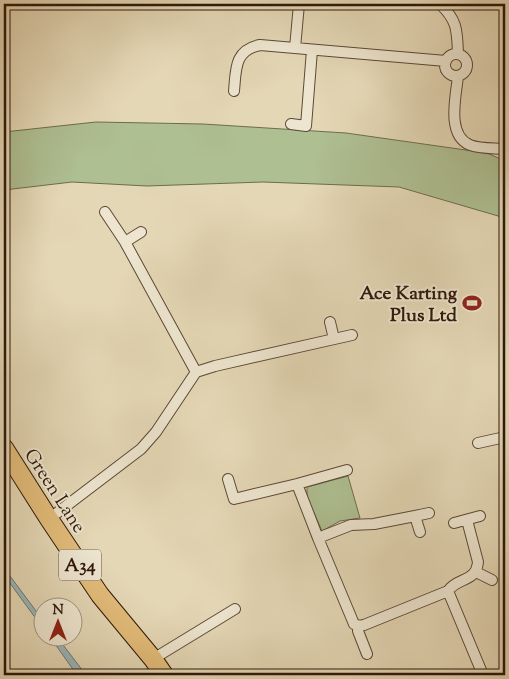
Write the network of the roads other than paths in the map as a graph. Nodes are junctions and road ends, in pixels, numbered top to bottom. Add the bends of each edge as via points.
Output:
1 (299, 4) edge
2 (440, 4) edge
3 (295, 48) junction
4 (312, 50) junction
5 (458, 54) junction
6 (446, 61) junction
7 (458, 76) junction
8 (234, 91) dead end
9 (291, 124) dead end
10 (505, 149) edge
11 (105, 212) dead end
12 (140, 232) dead end
13 (124, 242) junction
14 (330, 322) dead end
15 (352, 335) dead end
16 (334, 339) junction
17 (196, 372) junction
18 (505, 437) edge
19 (478, 443) dead end
20 (6, 457) edge
21 (347, 470) dead end
22 (228, 480) dead end
23 (297, 484) junction
24 (428, 513) dead end
25 (415, 516) junction
26 (480, 516) dead end
27 (49, 519) junction
28 (467, 520) junction
29 (454, 523) dead end
30 (420, 532) dead end
31 (318, 538) junction
32 (476, 572) junction
33 (492, 580) dead end
34 (448, 592) junction
35 (235, 609) dead end
36 (359, 626) junction
37 (367, 654) dead end
38 (153, 659) junction
39 (164, 675) edge
40 (483, 675) edge

1 - 3 street
2 - 5 street via 456,26
3 - 4 street
3 - 8 street via 260,45 246,50 237,64
4 - 6 street
4 - 9 street via 306,126
5 - 6 street via 453,54
5 - 7 street via 463,55 468,64 463,74
6 - 7 street via 448,72
7 - 10 street via 454,122 457,134 468,145
11 - 13 street
12 - 13 street
13 - 17 street
14 - 16 street
15 - 16 street
16 - 17 street
17 - 27 street via 141,449
18 - 19 street
20 - 27 highway, Green Lane / A34
21 - 23 street
22 - 23 street via 234,500
23 - 31 street
24 - 25 street
25 - 30 street
25 - 31 street via 351,525
26 - 28 street
27 - 38 highway, Green Lane / A34 via 100,595
28 - 29 street
28 - 32 street via 478,562
31 - 36 street via 354,624
32 - 33 street
32 - 34 street
34 - 36 street
34 - 40 street
35 - 38 street
36 - 37 street
38 - 39 highway, Green Lane / A34

